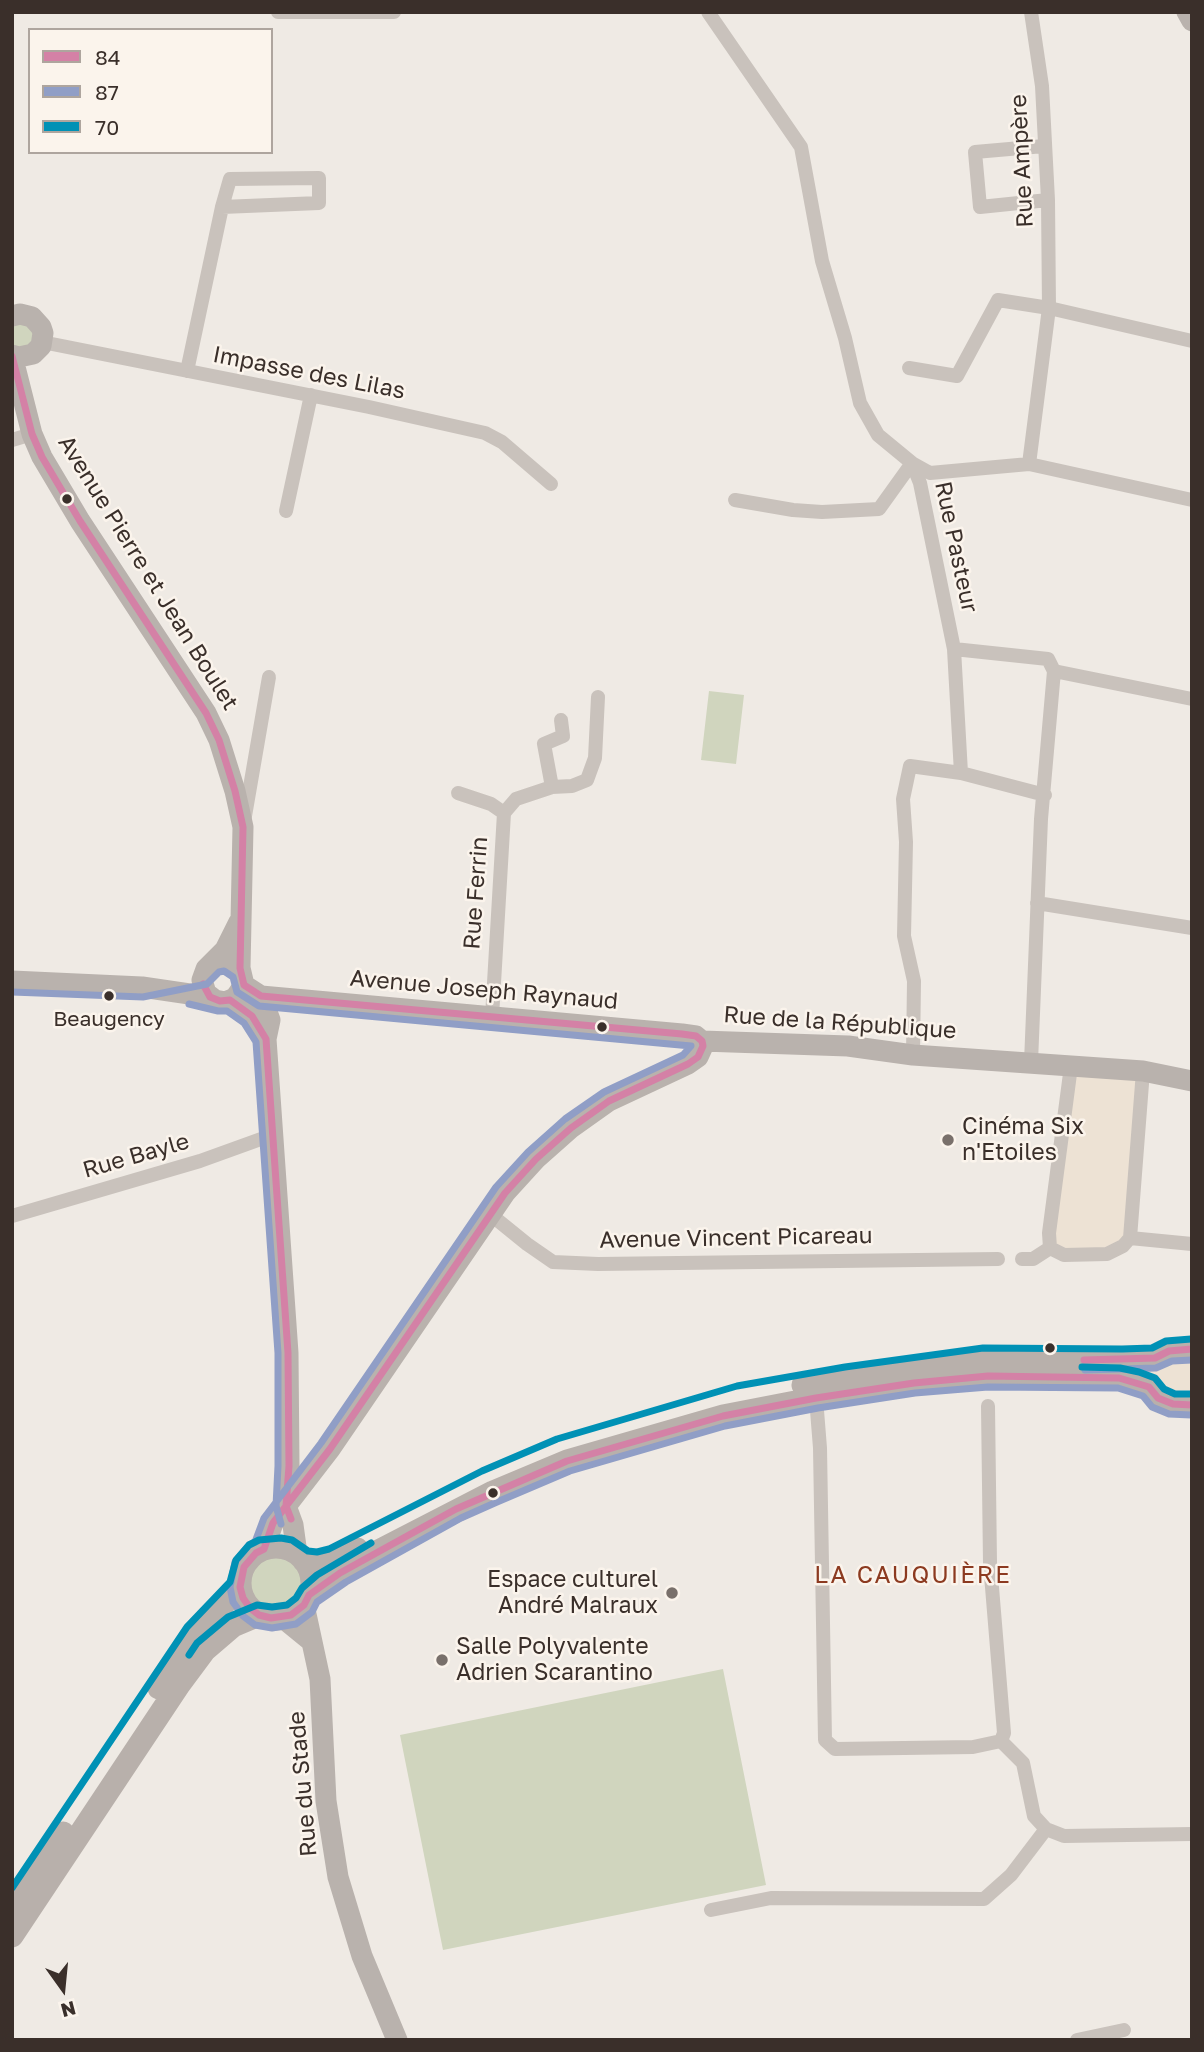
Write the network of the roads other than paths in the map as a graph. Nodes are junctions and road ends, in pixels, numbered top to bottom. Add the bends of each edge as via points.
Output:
1 (278, 12) edge
2 (394, 12) edge
3 (708, 12) edge
4 (1031, 12) edge
5 (1187, 12) edge
6 (1192, 21) edge
7 (1044, 146) junction
8 (1048, 200) junction
9 (222, 207) junction
10 (12, 296) edge
11 (1049, 308) junction
12 (19, 315) edge
13 (1192, 341) edge
14 (25, 352) edge
15 (909, 368) dead end
16 (187, 371) junction
17 (311, 396) junction
18 (22, 437) edge
19 (912, 463) junction
20 (1028, 464) junction
21 (551, 484) dead end
22 (735, 500) dead end
23 (1192, 500) edge
24 (286, 511) dead end
25 (954, 649) junction
26 (1054, 671) junction
27 (269, 677) dead end
28 (598, 698) dead end
29 (1192, 699) edge
30 (561, 720) dead end
31 (961, 773) junction
32 (552, 787) junction
33 (458, 793) dead end
34 (1045, 795) junction
35 (504, 813) junction
36 (243, 827) junction
37 (1037, 903) junction
38 (241, 917) junction
39 (1192, 928) edge
40 (208, 968) junction
41 (12, 981) edge
42 (142, 987) junction
43 (237, 989) junction
44 (492, 1017) junction
45 (266, 1039) junction
46 (702, 1041) junction
47 (913, 1055) junction
48 (1031, 1062) junction
49 (1071, 1066) junction
50 (1143, 1071) junction
51 (1192, 1081) edge
52 (272, 1135) junction
53 (491, 1214) junction
54 (12, 1216) edge
55 (1130, 1238) junction
56 (1192, 1244) edge
57 (1050, 1248) junction
58 (998, 1259) dead end
59 (1027, 1259) dead end
60 (1192, 1349) edge
61 (1155, 1358) junction
62 (1149, 1387) junction
63 (817, 1398) junction
64 (1192, 1405) edge
65 (988, 1406) dead end
66 (286, 1506) junction
67 (264, 1549) junction
68 (301, 1558) junction
69 (240, 1587) junction
70 (307, 1600) junction
71 (259, 1615) junction
72 (283, 1618) junction
73 (310, 1640) junction
74 (1001, 1741) junction
75 (1045, 1829) junction
76 (1192, 1833) edge
77 (12, 1908) edge
78 (711, 1910) dead end
79 (12, 1936) edge
80 (1124, 2030) dead end
81 (397, 2040) edge
82 (1077, 2040) edge

1 - 2 street
3 - 19 street, Rue Pasteur via 801,147 822,261 860,403 878,435
4 - 7 street, Rue Ampère via 1042,86
5 - 6 main road
7 - 8 street, Rue Ampère
7 - 8 street via 975,152 980,207
8 - 11 street, Rue Ampère
9 - 9 street via 319,203 318,178 230,179
9 - 16 street
10 - 12 main road
11 - 13 street
11 - 15 street via 998,300 957,376
11 - 20 street, Rue Ampère
12 - 14 main road via 33,317 41,327
14 - 16 street, Impasse des Lilas
14 - 18 main road, Avenue Pierre et Jean Boulet via 19,381
16 - 17 street, Impasse des Lilas
17 - 21 street, Impasse des Lilas via 485,433
17 - 24 street
18 - 36 main road, Avenue Pierre et Jean Boulet via 42,457 206,713 227,760
19 - 20 street via 930,473
19 - 22 street via 879,509 803,511
19 - 25 street, Rue Pasteur
20 - 23 street
25 - 26 street, Rue Pasteur via 1048,659
25 - 31 street
26 - 29 street
26 - 34 street
27 - 36 street
28 - 32 street, Rue Ferrin via 595,758 587,780
30 - 32 street via 563,736 544,744
31 - 34 street
31 - 47 street via 910,766 903,799 904,936 914,981
32 - 35 street, Rue Ferrin via 516,799
33 - 35 street, Rue Ferrin
34 - 37 street
35 - 44 street, Rue Ferrin
36 - 38 main road, Avenue Pierre et Jean Boulet
37 - 39 street
37 - 48 street
38 - 40 main road, Avenue Pierre et Jean Boulet via 225,950
38 - 43 main road, Avenue Pierre et Jean Boulet
40 - 42 main road, Avenue Joseph Raynaud
40 - 43 main road via 231,961
40 - 43 main road via 203,986
41 - 42 main road, Avenue Joseph Raynaud
42 - 43 main road, Avenue Joseph Raynaud
43 - 44 main road, Avenue Joseph Raynaud
43 - 45 main road
43 - 45 main road via 271,1020
44 - 46 main road, Avenue Joseph Raynaud via 682,1034
45 - 52 main road
46 - 47 main road, Rue de la République via 848,1046
46 - 53 main road, Rue de la République via 698,1057 688,1064 608,1101 571,1128 536,1159
47 - 48 main road, Rue de la République
48 - 49 main road, Rue de la République
49 - 50 main road, Rue de la République
49 - 57 street
50 - 51 main road, Rue de la République
50 - 55 street
52 - 54 street, Rue Bayle
52 - 66 main road via 288,1353
53 - 58 street, Avenue Vincent Picareau via 553,1262
53 - 66 main road, Rue de la République
55 - 56 street
55 - 57 street via 1107,1254 1092,1256 1064,1255
57 - 59 street
60 - 61 main road via 1169,1350
61 - 62 main road
61 - 68 main road via 984,1359 739,1396 561,1449 487,1480 346,1555 317,1563
62 - 63 main road via 1119,1378 988,1376
62 - 64 main road via 1173,1405
63 - 70 main road via 723,1416 567,1461 456,1509 340,1573
63 - 74 street via 825,1740 835,1749 973,1747
65 - 74 street via 989,1563 1004,1733
66 - 67 main road, Rue de la République via 273,1523
66 - 68 main road
67 - 68 main road via 280,1548
67 - 69 main road via 244,1566
68 - 70 main road via 311,1578
69 - 71 main road via 243,1598
69 - 77 main road via 196,1633
70 - 72 main road
70 - 73 main road, Rue du Stade
71 - 72 main road
71 - 79 main road via 233,1626 205,1650
72 - 73 main road
73 - 81 main road, Rue du Stade via 320,1679 326,1801 338,1877 362,1956
74 - 75 street via 1023,1763 1034,1815
75 - 76 street via 1064,1836
75 - 78 street via 1011,1875 984,1899 771,1898
80 - 82 street

